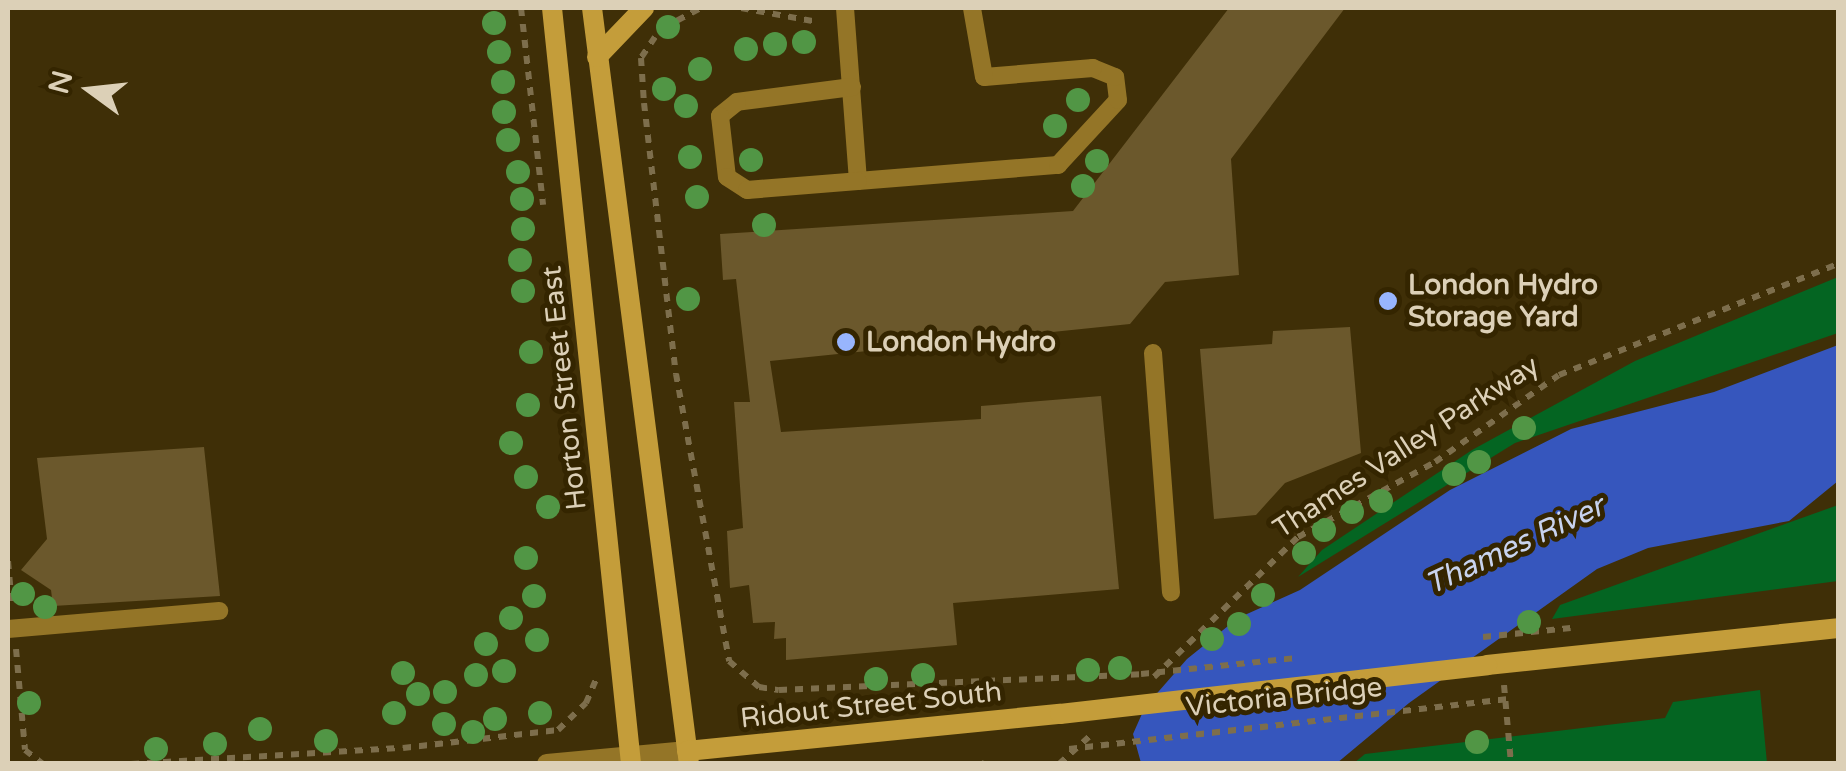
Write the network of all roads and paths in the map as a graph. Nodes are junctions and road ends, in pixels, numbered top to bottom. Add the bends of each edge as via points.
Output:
1 (521, 8) edge
2 (552, 8) edge
3 (592, 8) edge
4 (644, 8) edge
5 (701, 8) edge
6 (741, 8) edge
7 (845, 8) edge
8 (972, 8) edge
9 (818, 22) dead end
10 (597, 57) junction
11 (852, 87) junction
12 (858, 181) junction
13 (546, 224) dead end
14 (1838, 264) edge
15 (1152, 353) dead end
16 (8, 561) edge
17 (1171, 592) dead end
18 (219, 611) dead end
19 (11, 628) edge
20 (1838, 628) edge
21 (594, 659) dead end
22 (1141, 674) dead end
23 (1147, 683) dead end
24 (1060, 714) joint
25 (1103, 723) dead end
26 (1069, 749) dead end
27 (688, 758) edge
28 (631, 760) edge
29 (43, 764) edge
30 (131, 764) edge
31 (547, 764) edge
32 (1059, 764) edge
33 (1511, 764) edge

1 - 13 path
2 - 28 main road, Horton Street East
3 - 10 main road
4 - 10 main road
5 - 22 path via 658,33 642,58 643,88 676,374 729,661 759,687 779,690
6 - 9 path
7 - 11 lane
8 - 12 lane via 978,72 984,77 1105,70 1115,77 1118,100 1058,165
10 - 27 main road
11 - 12 lane
11 - 12 lane via 737,102 720,116 728,177 747,190
14 - 23 path, Thames Valley Parkway via 1559,375 1434,462 1298,537
15 - 17 lane
16 - 19 path
18 - 19 lane
19 - 29 path via 25,750
20 - 24 main road, Victoria Bridge, bridge
21 - 30 path via 596,678 586,702 558,730 403,748
24 - 27 main road, Ridout Street South
25 - 32 path
26 - 33 path, Victoria Bridge, bridge via 1506,700
27 - 28 street
28 - 31 street

